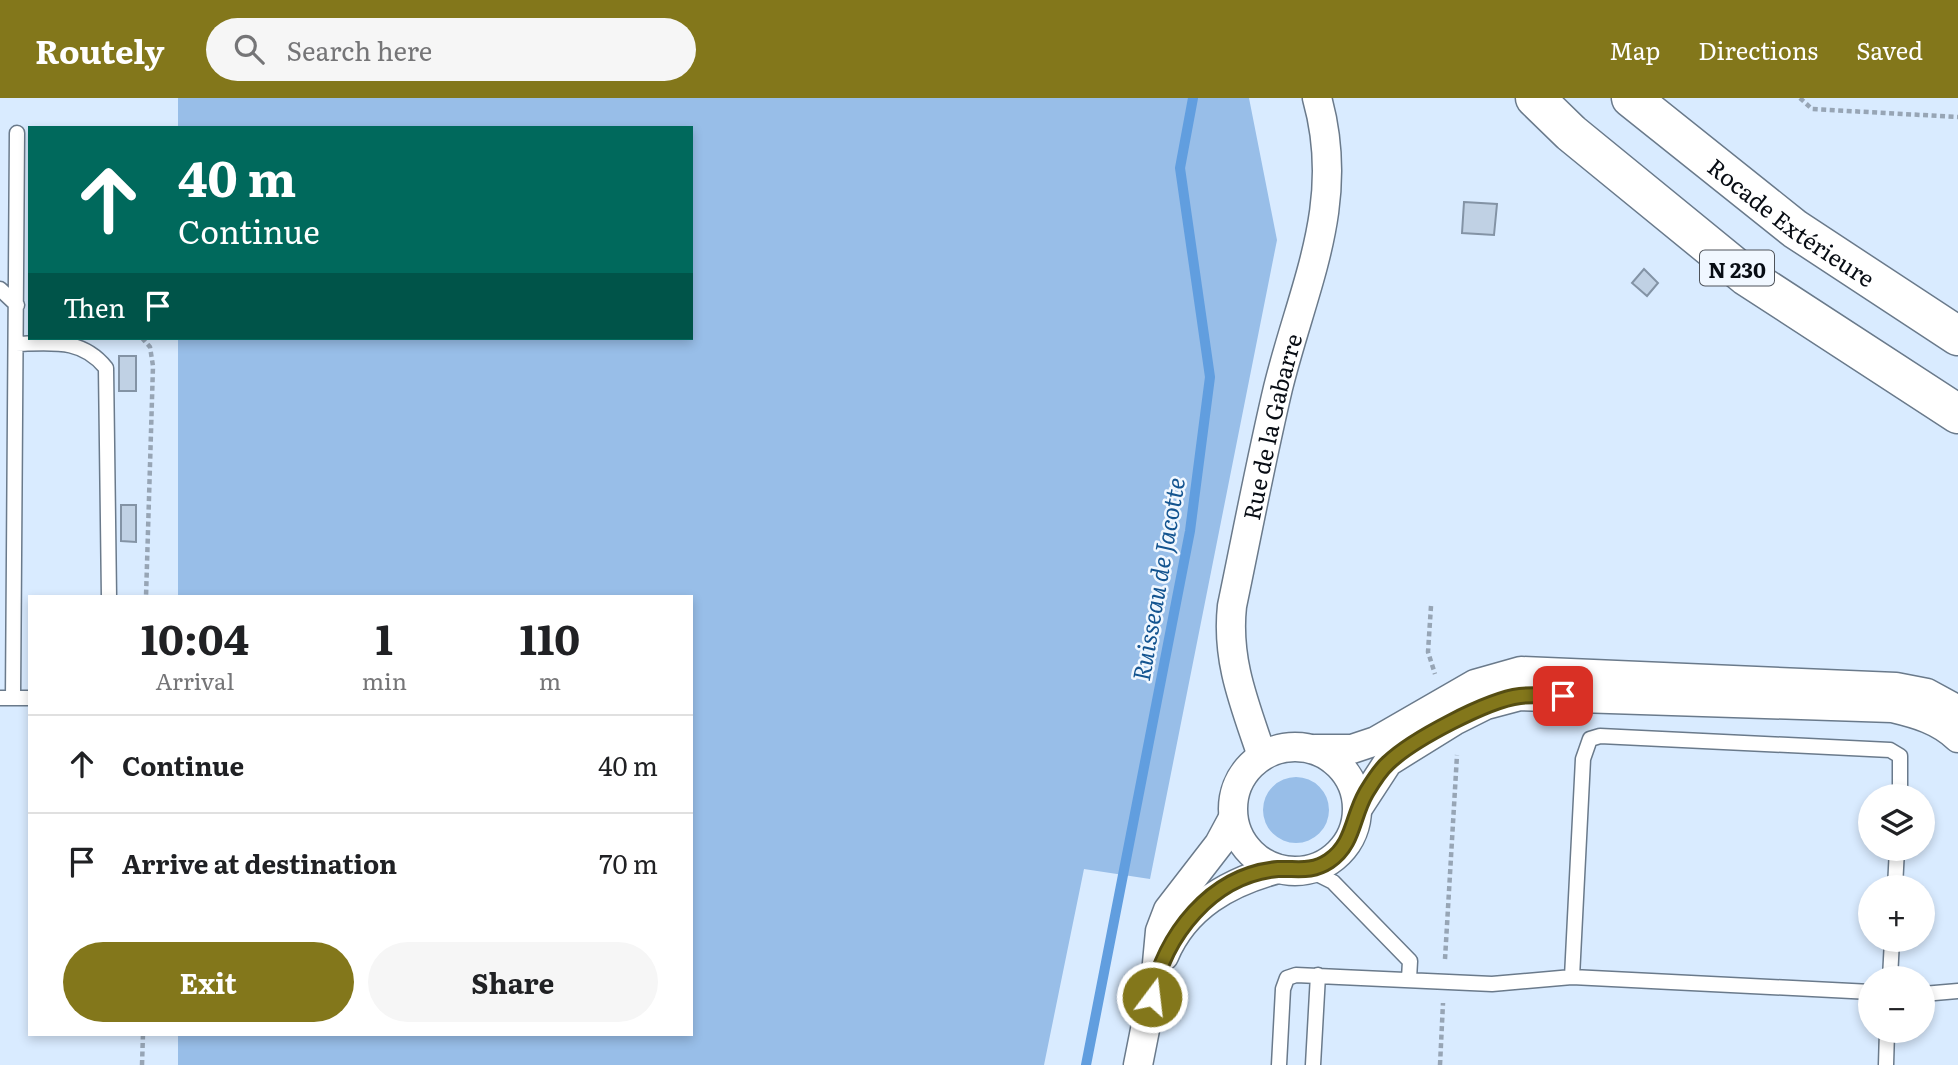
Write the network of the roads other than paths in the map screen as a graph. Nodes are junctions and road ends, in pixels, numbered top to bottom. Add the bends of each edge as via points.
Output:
1 (1317, 98) edge
2 (1535, 98) edge
3 (1631, 98) edge
4 (17, 133) dead end
5 (0, 289) edge
6 (16, 305) junction
7 (1958, 335) edge
8 (16, 344) junction
9 (1958, 414) edge
10 (109, 595) edge
11 (7, 698) edge
12 (28, 698) edge
13 (1958, 710) edge
14 (1449, 711) junction
15 (1958, 738) edge
16 (1315, 749) junction
17 (1262, 756) junction
18 (1900, 784) edge
19 (1358, 808) junction
20 (1233, 818) junction
21 (1278, 869) junction
22 (1309, 870) junction
23 (1156, 974) junction
24 (1318, 975) junction
25 (1572, 977) junction
26 (1409, 979) junction
27 (1858, 991) edge
28 (1958, 991) edge
29 (1935, 993) edge
30 (1887, 1043) edge
31 (1138, 1065) edge
32 (1279, 1065) edge
33 (1313, 1065) edge
34 (1886, 1065) edge

1 - 17 street, Rue de la Gabarre via 1327,134 1329,181 1322,231 1278,387 1229,631 1235,678
2 - 9 highway, N 230 via 1746,276
3 - 7 highway, Rocade Extérieure / N 230 via 1795,229
4 - 6 lane
5 - 6 lane
6 - 8 lane
8 - 10 lane via 72,343 95,354 106,368
8 - 11 lane
11 - 12 lane
13 - 14 street via 1927,693 1896,687 1521,671 1475,684
14 - 15 street via 1520,696 1892,708 1920,714
14 - 16 street via 1352,749
14 - 19 street via 1388,762
16 - 17 street via 1287,746
16 - 19 street via 1346,772
17 - 20 street via 1239,782
18 - 25 lane via 1900,756 1890,750 1590,739 1583,759
19 - 22 street via 1344,848
20 - 21 street via 1248,850
20 - 23 street via 1219,844 1168,910 1160,931
21 - 22 street
21 - 23 street via 1213,895 1180,928
22 - 26 lane via 1333,882 1410,961
23 - 31 street
24 - 26 lane
24 - 32 lane via 1287,978
24 - 33 lane
25 - 26 lane via 1492,984
25 - 27 lane
28 - 29 lane
30 - 34 lane

